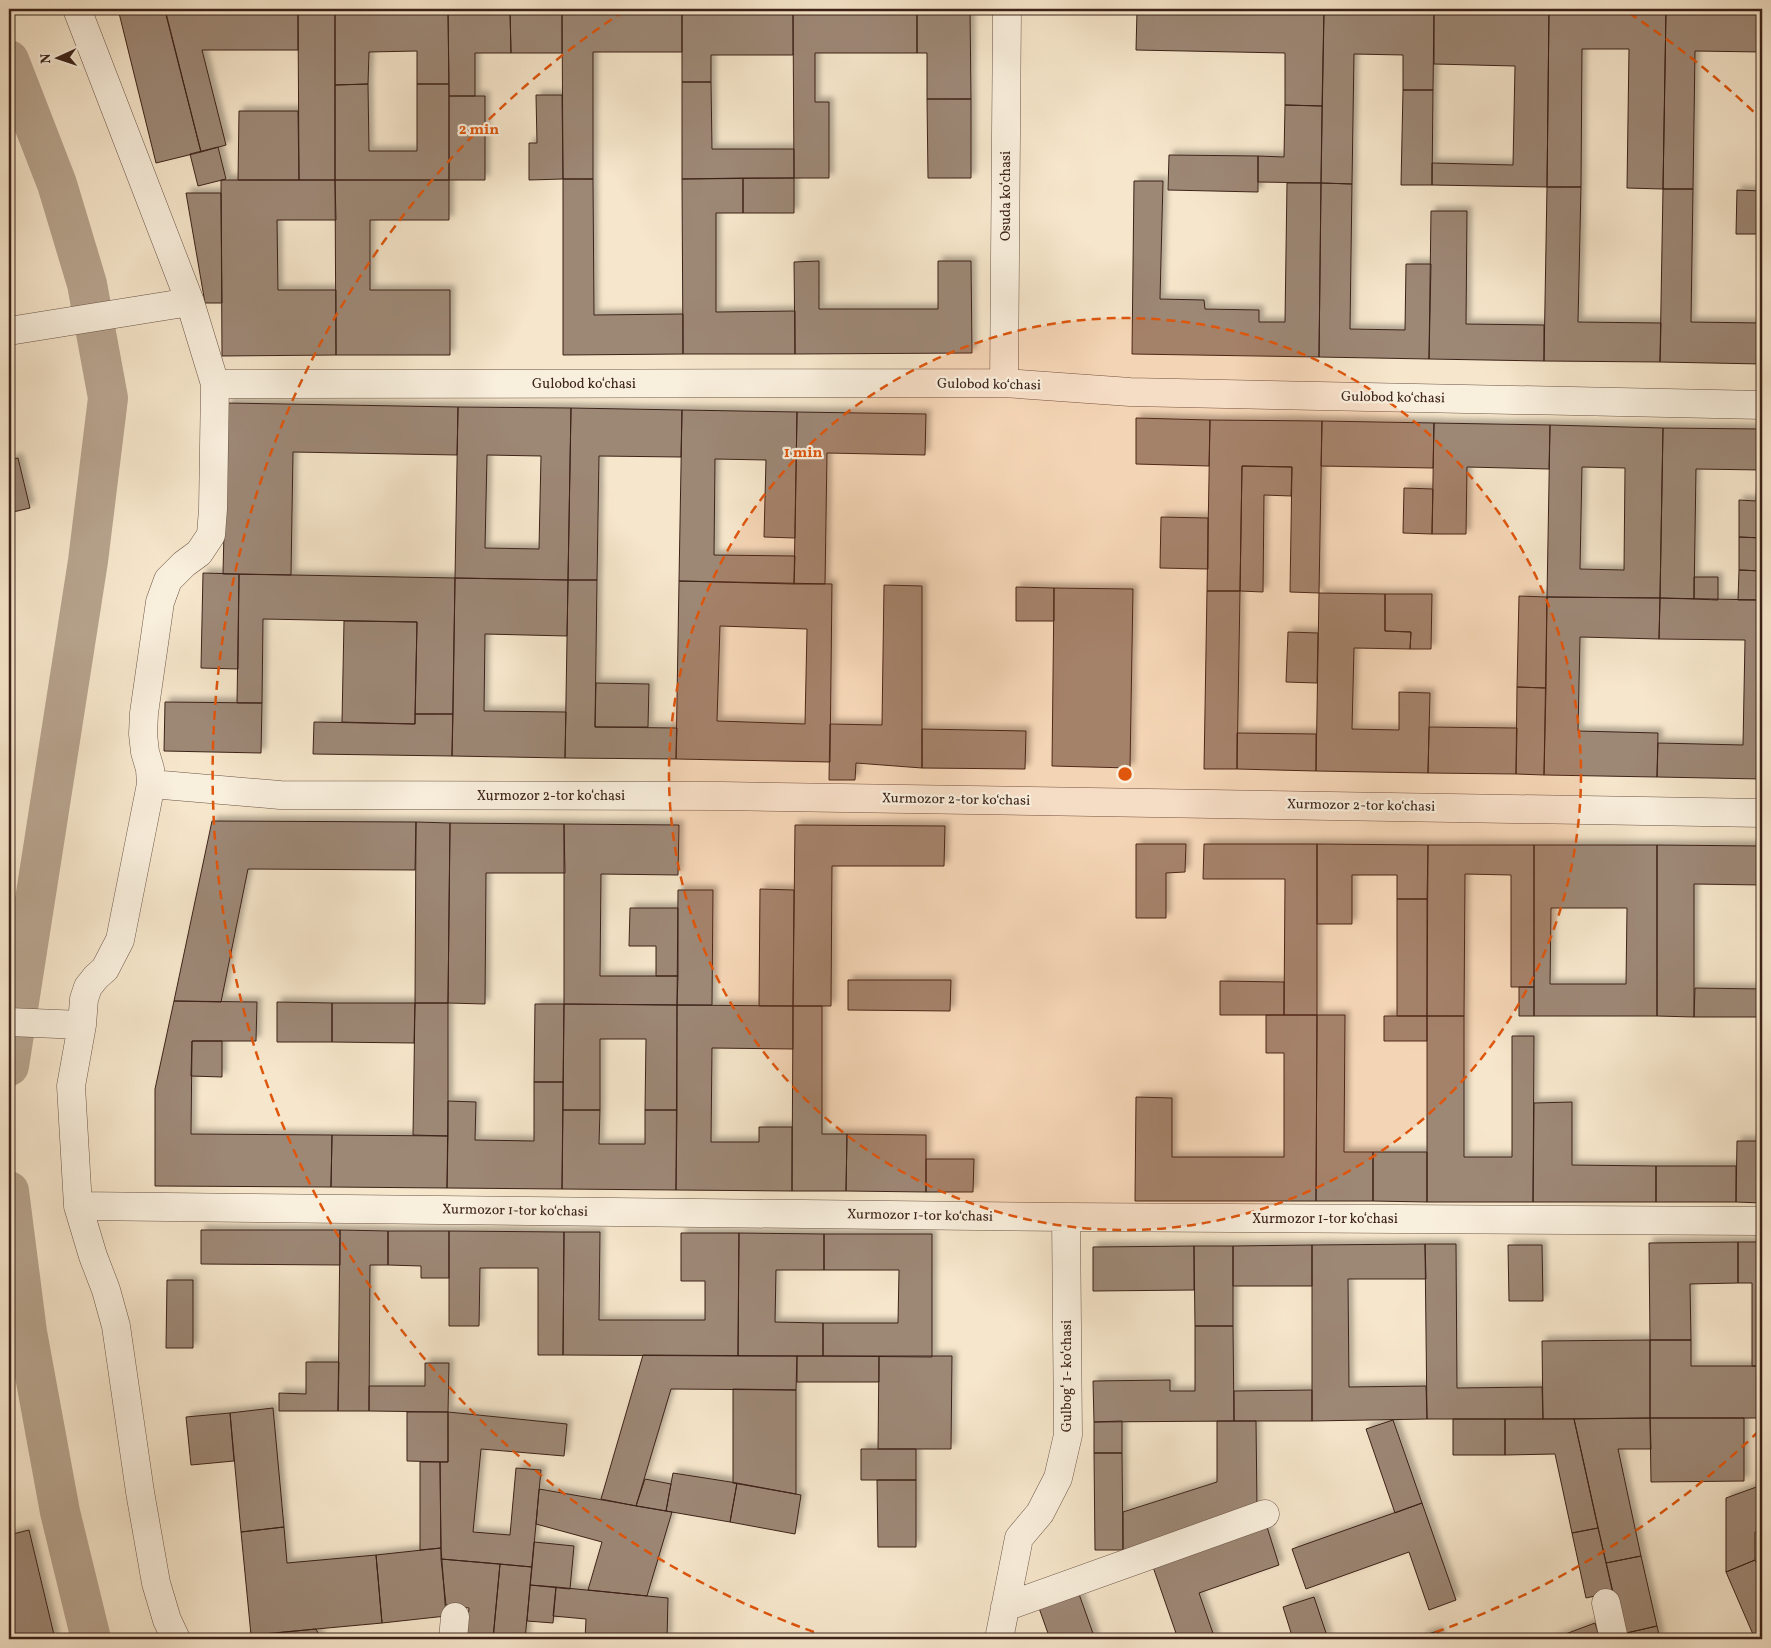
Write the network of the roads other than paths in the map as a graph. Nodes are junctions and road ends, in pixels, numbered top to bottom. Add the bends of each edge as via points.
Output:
1 (77, 9) edge
2 (1008, 9) edge
3 (190, 302) junction
4 (9, 331) edge
5 (1004, 383) junction
6 (215, 384) junction
7 (1762, 406) edge
8 (151, 784) junction
9 (1762, 812) edge
10 (9, 1022) edge
11 (72, 1025) junction
12 (78, 1206) junction
13 (1066, 1217) junction
14 (1762, 1221) edge
15 (1265, 1514) dead end
16 (1606, 1603) dead end
17 (1005, 1607) junction
18 (176, 1639) edge
19 (999, 1639) edge
20 (1614, 1639) edge

1 - 3 street
2 - 5 street, Osuda koʻchasi
3 - 4 street
3 - 6 street
5 - 6 street, Gulobod koʻchasi
5 - 7 street, Gulobod koʻchasi via 1130,392
6 - 8 street via 211,535 199,553 168,580 160,602 144,713 143,734
8 - 9 street, Xurmozor 2-tor koʻchasi via 280,795 722,796
8 - 11 street via 120,940 105,969 88,987
10 - 11 street
11 - 12 street via 71,1086
12 - 13 street, Xurmozor 1-tor koʻchasi
12 - 18 street via 116,1326 155,1574 167,1620
13 - 14 street, Xurmozor 1-tor koʻchasi
13 - 17 street, Gulbogʻ 1- koʻchasi via 1068,1435 1058,1478 1040,1513 1019,1538
15 - 17 street
16 - 20 street
17 - 19 street, Gulbogʻ 1- koʻchasi

